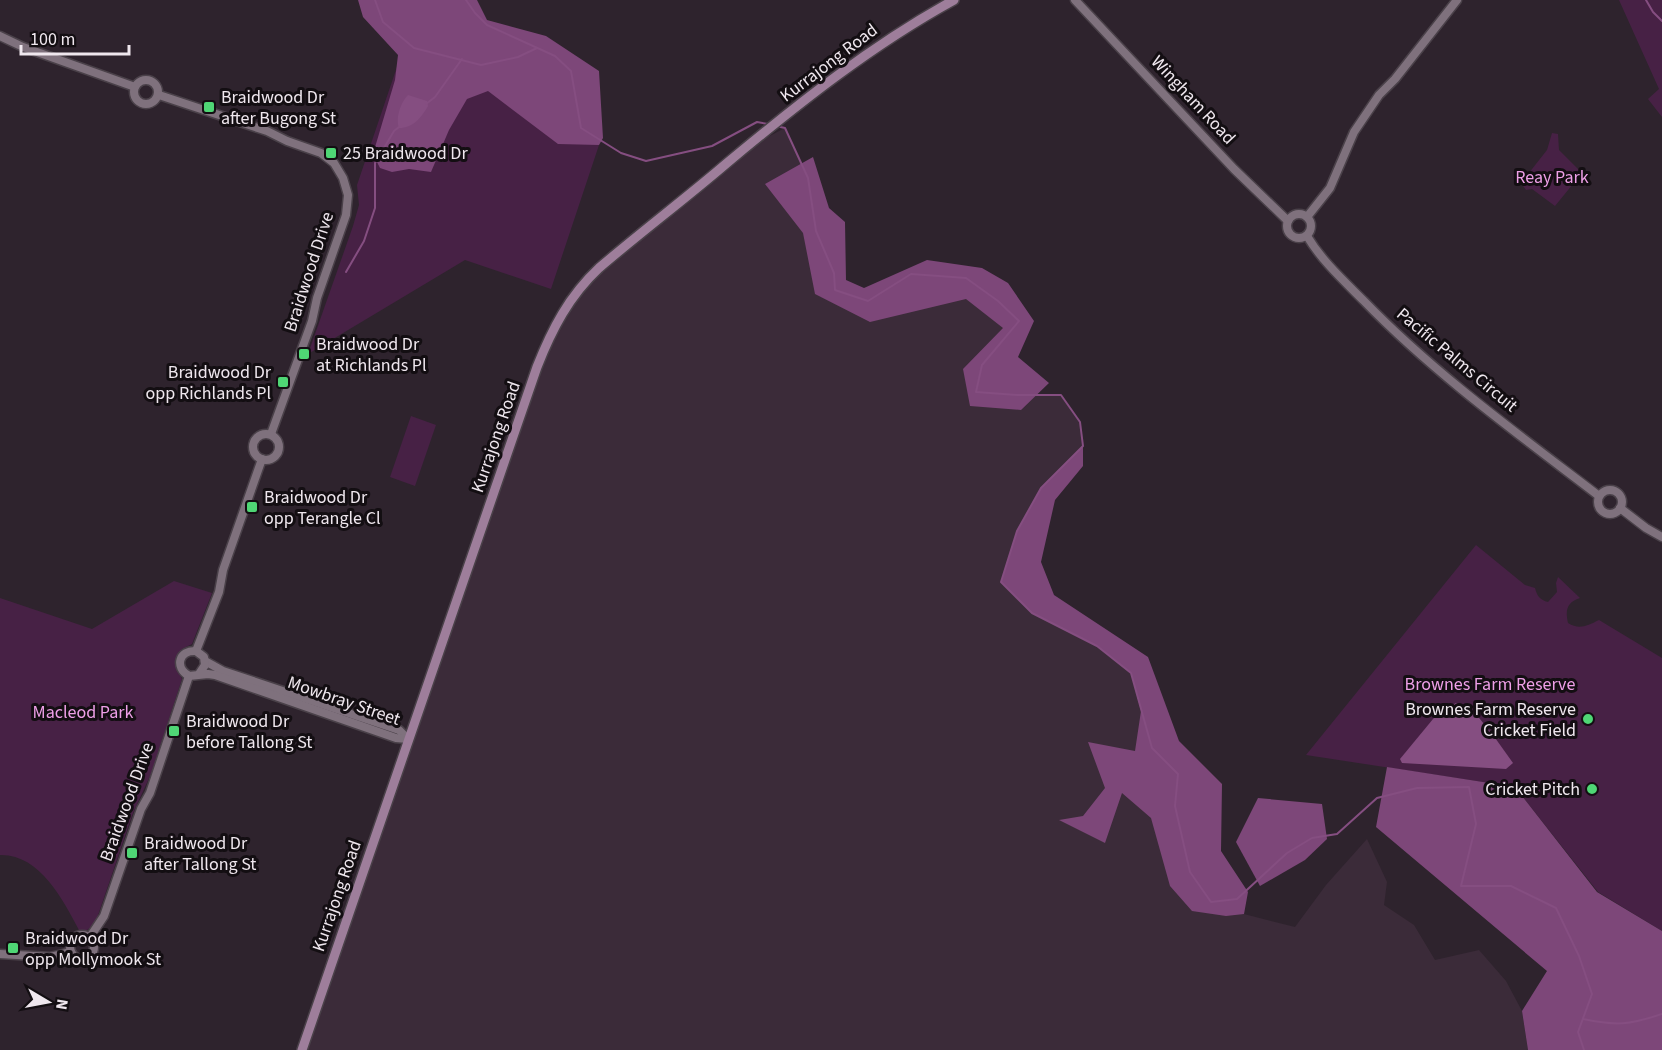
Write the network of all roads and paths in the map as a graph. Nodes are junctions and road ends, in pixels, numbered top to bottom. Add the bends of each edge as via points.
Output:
1 (954, 0) edge
2 (1076, 0) edge
3 (1457, 0) edge
4 (0, 36) edge
5 (135, 87) junction
6 (159, 95) junction
7 (1307, 217) junction
8 (1288, 221) junction
9 (1307, 236) junction
10 (270, 434) junction
11 (262, 459) junction
12 (1599, 496) junction
13 (1620, 508) junction
14 (1662, 537) edge
15 (195, 651) junction
16 (205, 661) junction
17 (199, 674) junction
18 (189, 676) junction
19 (408, 738) junction
20 (90, 937) junction
21 (71, 952) junction
22 (0, 954) edge
23 (302, 1050) edge

1 - 19 main road, Kurrajong Road via 910,24 805,101 599,268 580,288 561,315 534,378
2 - 8 street, Wingham Road
3 - 7 street via 1379,95 1354,132 1330,188
4 - 5 street
5 - 6 street via 139,81 150,80 156,84
5 - 6 street via 141,103 152,103
6 - 10 street, Braidwood Drive via 321,153 337,167 346,184 346,214
7 - 8 street via 1297,214
7 - 9 street via 1311,227
8 - 9 street via 1290,236
9 - 12 street, Pacific Palms Circuit via 1331,268 1416,352
10 - 11 street via 262,434 253,443 256,455
10 - 11 street via 277,439 279,450 270,459
11 - 15 street via 219,592
12 - 13 street via 1604,491 1615,491 1622,500
12 - 13 street via 1598,506 1603,513 1612,515
13 - 14 street
15 - 16 street
15 - 18 street via 183,654 179,662
16 - 17 street
16 - 19 street, Mowbray Street via 399,730
17 - 18 street
17 - 19 street, Mowbray Street via 215,675 396,738
18 - 20 street, Braidwood Drive via 104,916
19 - 23 main road, Kurrajong Road
20 - 21 street via 76,936 71,941
20 - 21 street via 94,948 88,958 78,959
21 - 22 street via 50,957

